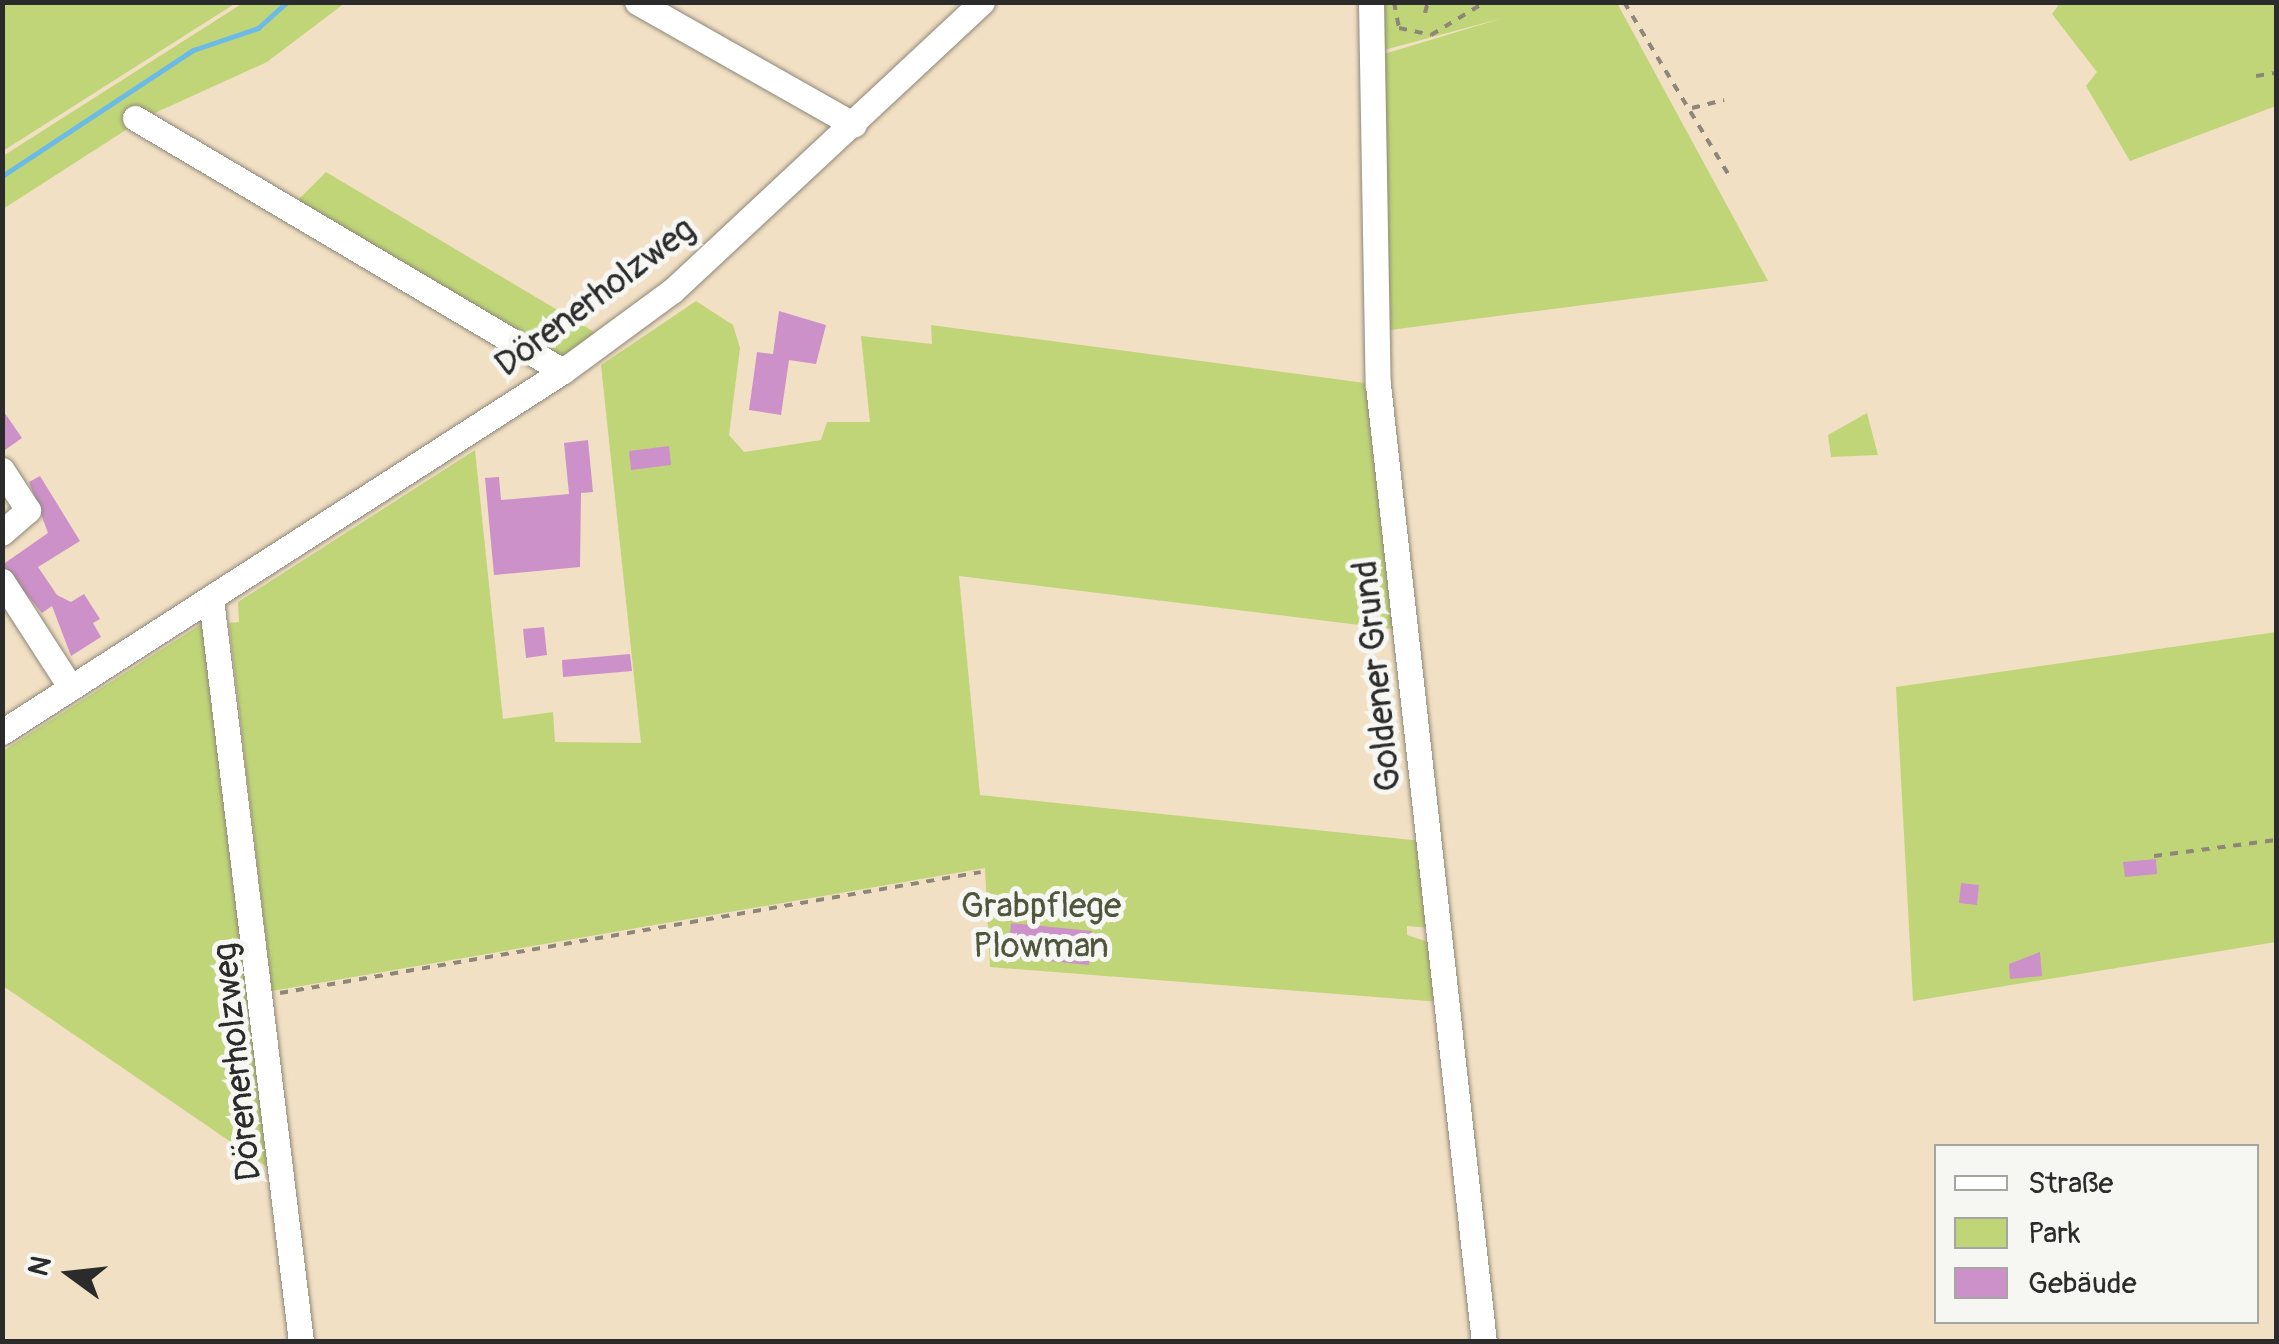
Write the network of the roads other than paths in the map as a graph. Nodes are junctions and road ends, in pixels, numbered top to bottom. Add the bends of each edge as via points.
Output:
1 (637, 2) edge
2 (982, 2) edge
3 (1371, 2) edge
4 (135, 118) dead end
5 (854, 125) junction
6 (563, 371) junction
7 (2, 470) edge
8 (2, 533) edge
9 (2, 581) edge
10 (211, 599) junction
11 (71, 688) junction
12 (2, 732) edge
13 (301, 1342) edge
14 (1484, 1342) edge

1 - 5 street
2 - 5 street, Dörenerholzweg
3 - 14 street, Goldener Grund via 1378,384
4 - 6 street
5 - 6 street, Dörenerholzweg via 672,290
6 - 10 street, Dörenerholzweg
7 - 8 street via 28,510
9 - 11 street
10 - 11 street, Dörenerholzweg
10 - 13 street, Dörenerholzweg via 265,996
11 - 12 street, Dörenerholzweg

